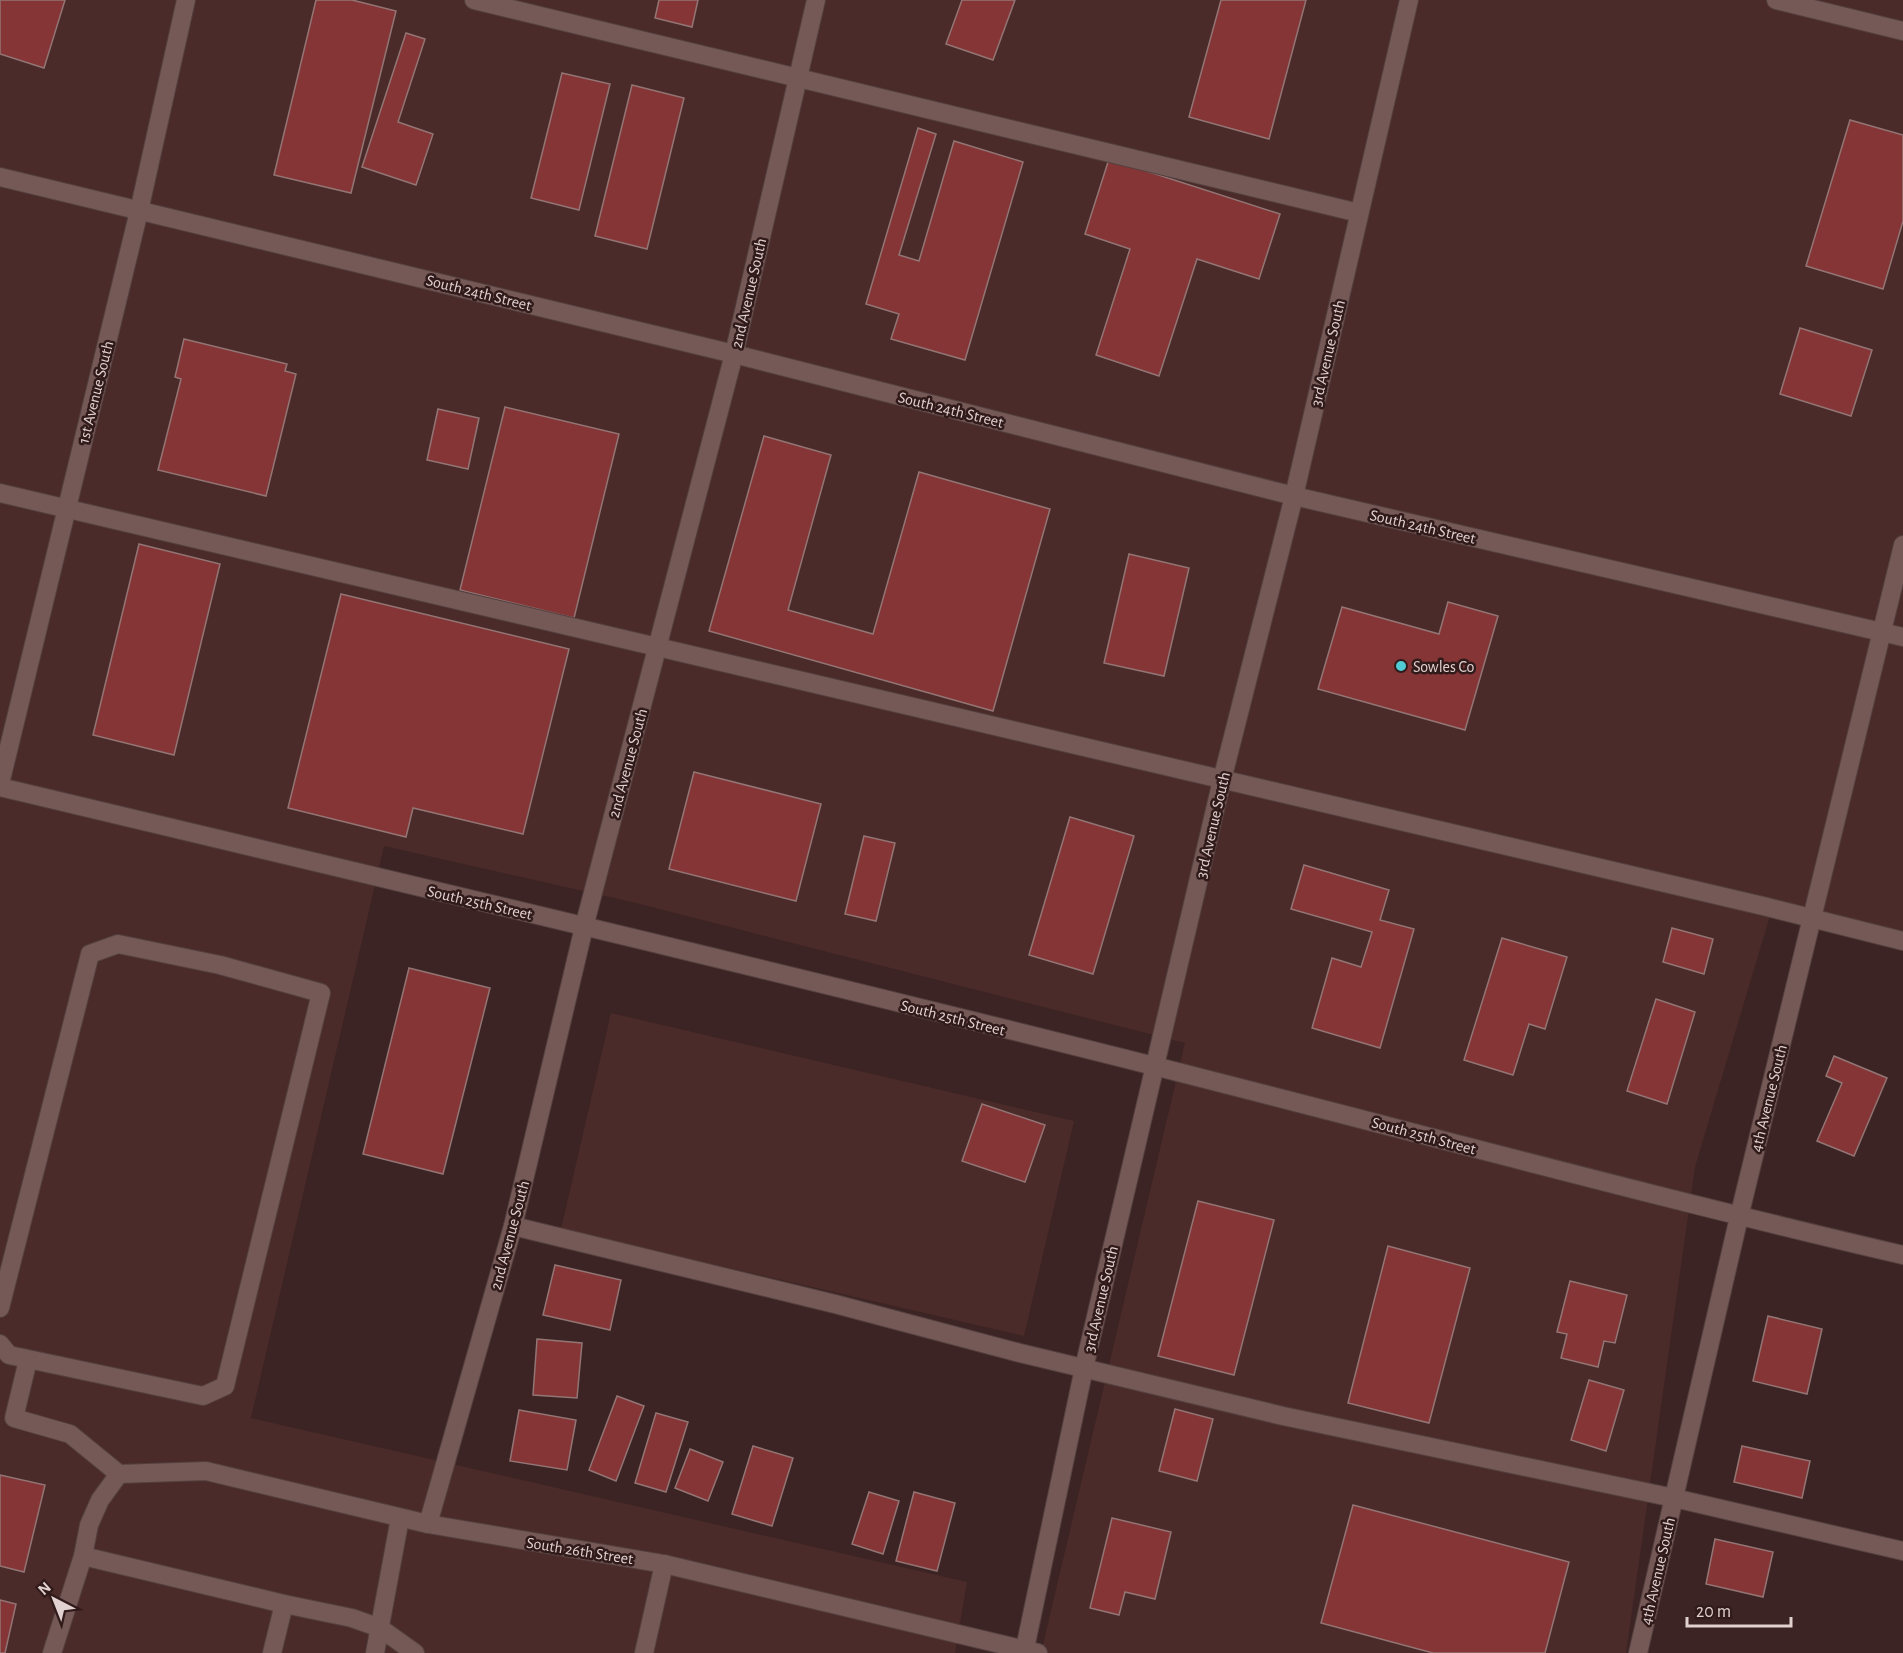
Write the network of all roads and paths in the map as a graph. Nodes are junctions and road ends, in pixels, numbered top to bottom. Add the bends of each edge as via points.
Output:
1 (186, 0) edge
2 (474, 0) edge
3 (816, 0) edge
4 (1409, 0) edge
5 (1776, 0) edge
6 (1903, 31) edge
7 (798, 78) junction
8 (0, 177) edge
9 (139, 211) junction
10 (1359, 213) junction
11 (734, 354) junction
12 (0, 493) edge
13 (1294, 496) junction
14 (67, 508) junction
15 (1903, 545) edge
16 (1882, 632) junction
17 (1903, 637) edge
18 (657, 647) junction
19 (1222, 780) junction
20 (0, 786) edge
21 (1812, 919) junction
22 (584, 927) junction
23 (1903, 941) edge
24 (1155, 1066) junction
25 (1739, 1217) junction
26 (513, 1226) junction
27 (1903, 1255) edge
28 (0, 1308) edge
29 (0, 1344) edge
30 (28, 1360) junction
31 (1084, 1368) junction
32 (119, 1474) junction
33 (1674, 1498) junction
34 (400, 1518) junction
35 (428, 1524) junction
36 (1903, 1551) edge
37 (83, 1556) junction
38 (664, 1564) junction
39 (284, 1604) junction
40 (380, 1628) junction
41 (1029, 1652) edge
42 (52, 1653) edge
43 (272, 1653) edge
44 (375, 1653) edge
45 (415, 1653) edge
46 (644, 1653) edge
47 (1638, 1653) edge

1 - 9 street, 1st Avenue South
2 - 7 street
3 - 7 street, 2nd Avenue South
4 - 10 street, 3rd Avenue South
5 - 6 street
7 - 10 street
7 - 11 street, 2nd Avenue South
8 - 9 street, South 24th Street
9 - 11 street, South 24th Street
9 - 14 street, 1st Avenue South
10 - 13 street, 3rd Avenue South
11 - 13 street, South 24th Street
11 - 18 street, 2nd Avenue South
12 - 14 street
13 - 16 street, South 24th Street
13 - 19 street, 3rd Avenue South
14 - 18 street
14 - 20 street, 1st Avenue South
15 - 16 street, 4th Avenue South
16 - 17 street, South 24th Street
16 - 21 street, 4th Avenue South
18 - 19 street
18 - 22 street, 2nd Avenue South
19 - 21 street
19 - 24 street, 3rd Avenue South
20 - 22 street, South 25th Street
21 - 23 street
21 - 25 street, 4th Avenue South
22 - 24 street, South 25th Street
22 - 26 street, 2nd Avenue South
24 - 25 street, South 25th Street
24 - 31 street, 3rd Avenue South
25 - 27 street, South 25th Street
25 - 33 street, 4th Avenue South
26 - 31 street
26 - 35 street, 2nd Avenue South
28 - 30 street via 90,954 118,944 220,965 321,993 225,1386 203,1396
29 - 30 street via 9,1355
30 - 32 street via 14,1418 70,1434
31 - 33 street via 1284,1416
31 - 41 street, 3rd Avenue South
32 - 34 street, South 26th Street via 206,1471
32 - 37 street via 100,1500 89,1525
33 - 36 street
33 - 47 street, 4th Avenue South
34 - 35 street, South 26th Street
34 - 40 street
35 - 38 street, South 26th Street
37 - 39 street
37 - 42 street
38 - 41 street, South 26th Street
38 - 46 street
39 - 40 street
39 - 43 street
40 - 44 street
40 - 45 street

